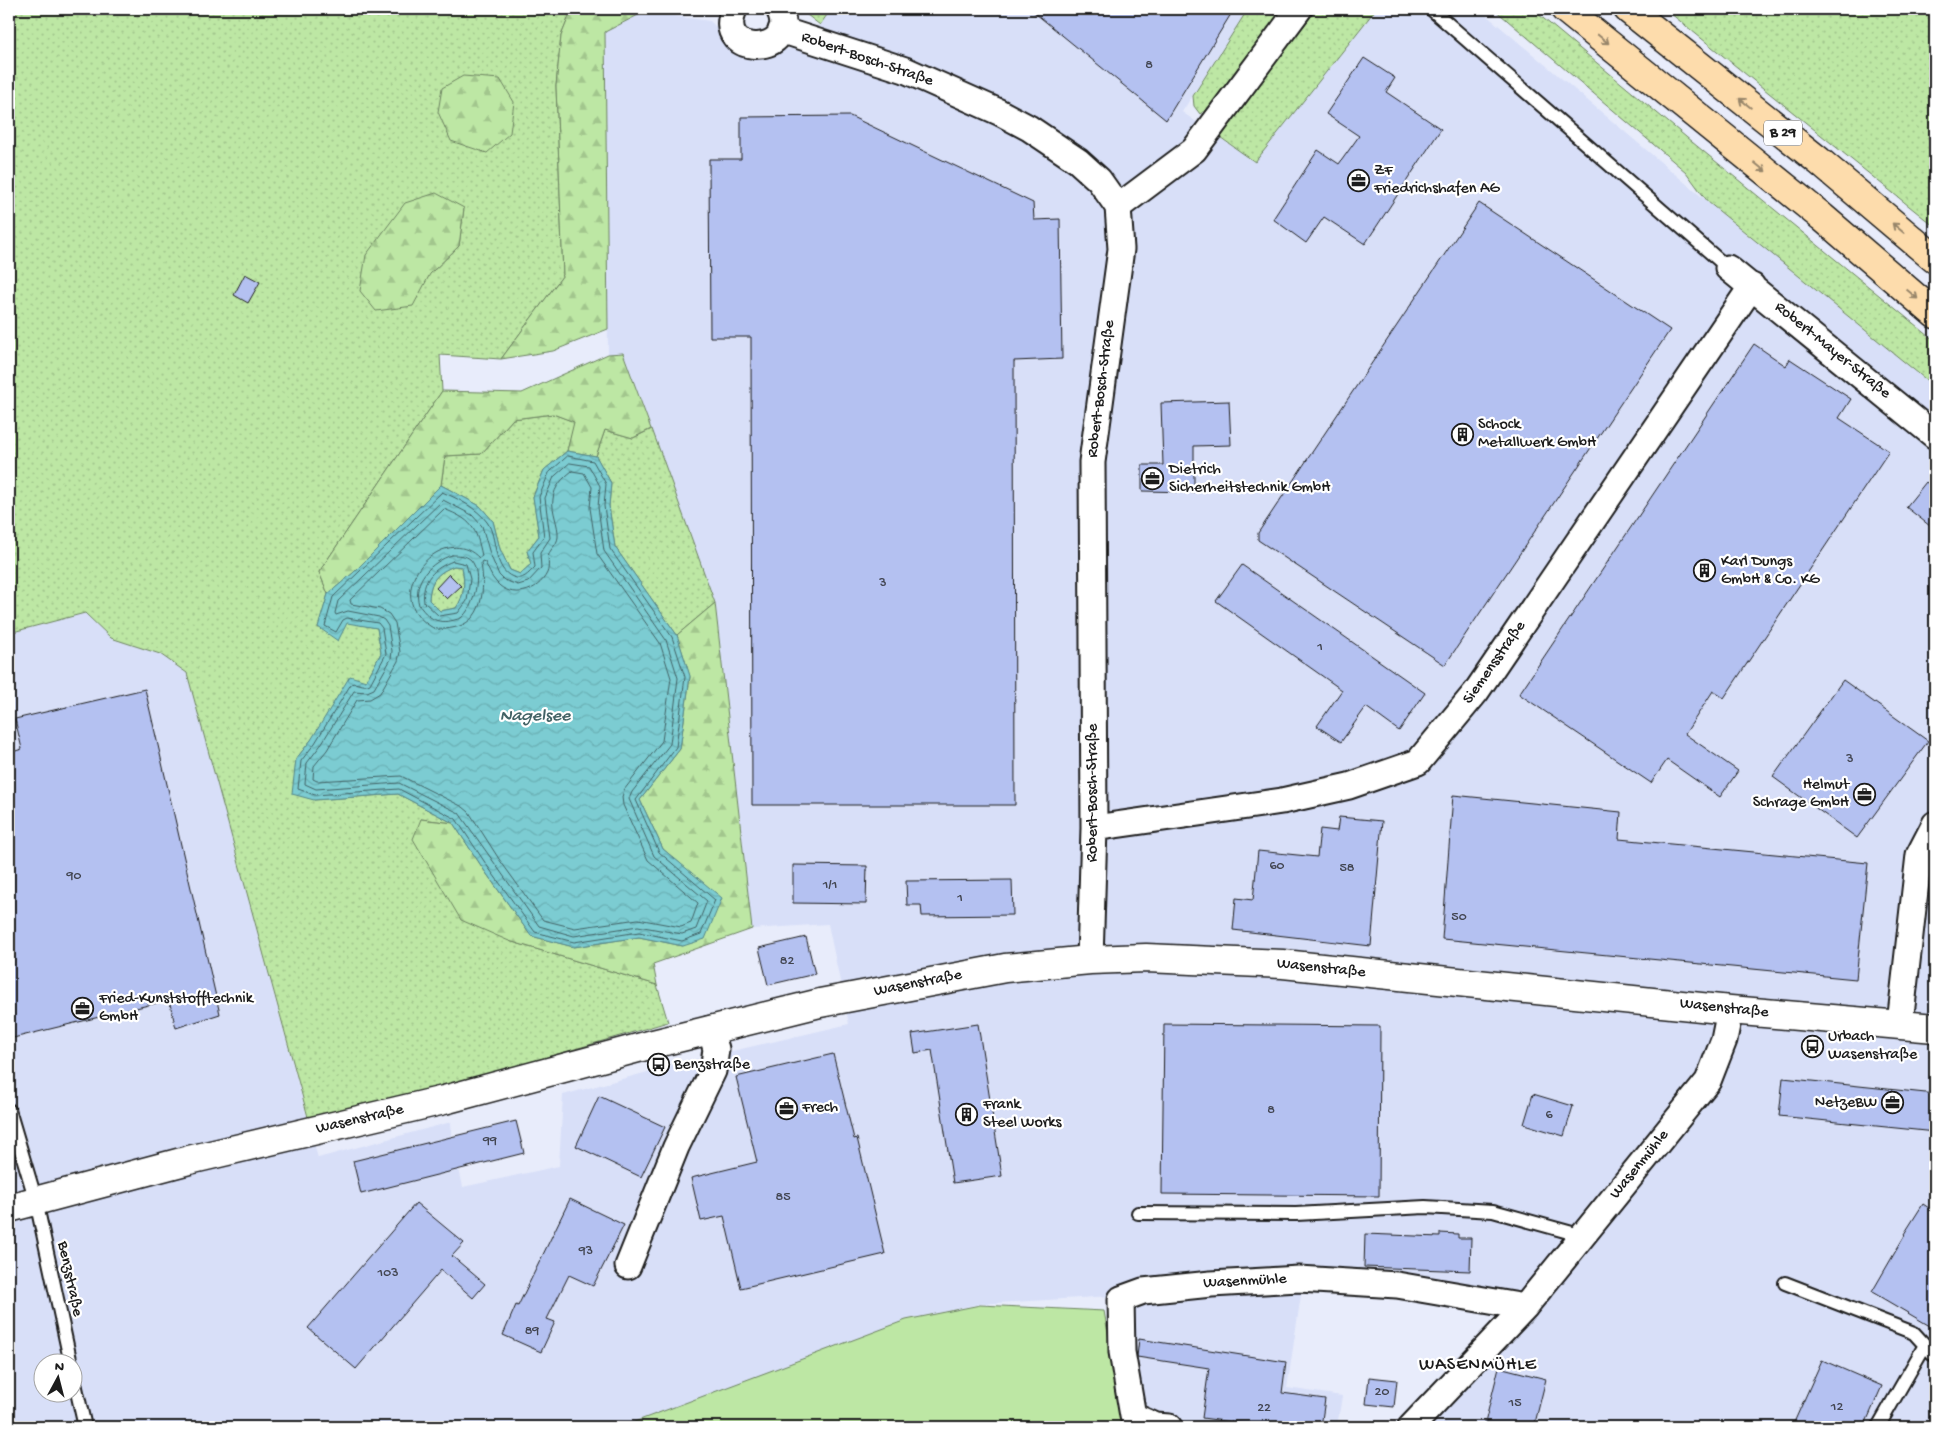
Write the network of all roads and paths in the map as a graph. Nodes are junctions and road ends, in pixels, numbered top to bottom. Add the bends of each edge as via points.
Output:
1 (734, 9) edge
2 (1299, 9) edge
3 (1431, 9) edge
4 (1565, 9) edge
5 (1628, 9) edge
6 (780, 20) edge
7 (1118, 207) junction
8 (1935, 260) edge
9 (1728, 268) joint
10 (1752, 286) junction
11 (1935, 314) edge
12 (1935, 436) edge
13 (1935, 824) edge
14 (1094, 828) junction
15 (1090, 960) junction
16 (1730, 1010) junction
17 (1900, 1024) junction
18 (1935, 1028) edge
19 (710, 1029) junction
20 (9, 1110) edge
21 (36, 1201) junction
22 (9, 1208) edge
23 (1138, 1213) dead end
24 (1583, 1236) junction
25 (628, 1266) dead end
26 (1785, 1283) dead end
27 (1524, 1307) junction
28 (1925, 1345) junction
29 (69, 1354) edge
30 (1935, 1356) edge
31 (80, 1404) edge
32 (85, 1427) edge
33 (1168, 1427) edge
34 (1411, 1427) edge
35 (1878, 1427) edge

1 - 6 street, Robert-Bosch-Straße via 730,23 733,32 737,39 753,47 770,44 776,38
2 - 7 street via 1194,150
3 - 9 lane
4 -> 11 highway, B 29 via 1814,211
8 -> 5 highway, B 29 via 1819,161
6 - 7 street, Robert-Bosch-Straße via 905,70 1029,128 1078,160 1099,180
7 - 14 street, Robert-Bosch-Straße via 1121,249 1092,462
9 - 10 street, Robert-Mayer-Straße
10 - 12 street, Robert-Mayer-Straße
10 - 14 street, Siemensstraße via 1476,692 1418,762 1349,786 1282,801
13 - 17 street via 1919,855
14 - 15 street, Robert-Bosch-Straße
15 - 16 street, Wasenstraße via 1146,958 1283,964
15 - 19 street, Wasenstraße via 1005,968 931,981
16 - 17 street, Wasenstraße
16 - 24 street, Wasenmühle via 1724,1040 1708,1081
17 - 18 street, Wasenstraße
19 - 21 street, Wasenstraße via 444,1100 189,1160
19 - 25 street via 716,1049 713,1071 676,1147
20 - 21 lane, Benzstraße
21 - 22 street, Wasenstraße
21 - 29 lane, Benzstraße
23 - 24 lane via 1296,1214 1425,1207 1493,1211
24 - 27 street, Wasenmühle
26 - 28 lane via 1914,1333
27 - 33 street, Wasenmühle via 1397,1286 1299,1279 1143,1291 1122,1298 1122,1352 1133,1416 1156,1426
27 - 34 street, Wasenmühle
28 - 30 lane
28 - 35 lane
31 - 32 lane

